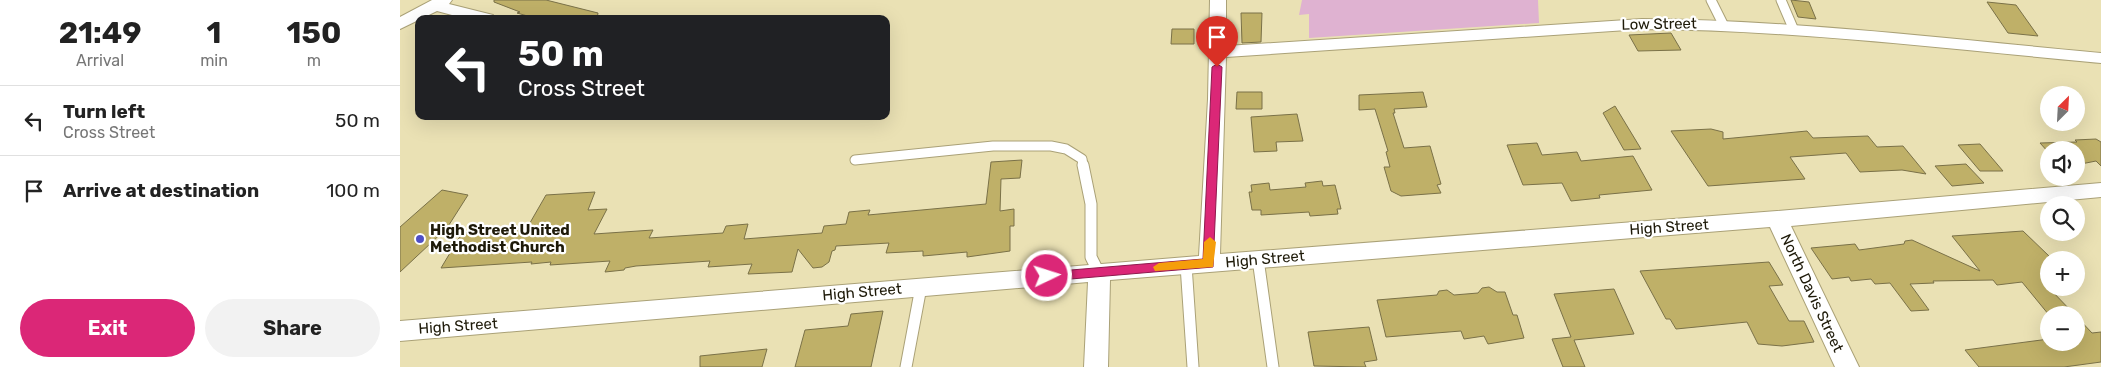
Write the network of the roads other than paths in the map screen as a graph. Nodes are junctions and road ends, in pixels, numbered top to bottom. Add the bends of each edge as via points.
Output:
1 (1218, 0) edge
2 (1711, 0) edge
3 (1781, 0) edge
4 (439, 2) edge
5 (416, 15) edge
6 (476, 15) edge
7 (415, 16) edge
8 (400, 24) edge
9 (1723, 24) junction
10 (1793, 28) junction
11 (1217, 52) junction
12 (2101, 58) edge
13 (855, 160) dead end
14 (2101, 190) edge
15 (1777, 219) junction
16 (1258, 259) junction
17 (1209, 263) junction
18 (1186, 265) junction
19 (1099, 273) junction
20 (921, 287) junction
21 (400, 331) edge
22 (906, 367) edge
23 (1096, 367) edge
24 (1193, 367) edge
25 (1273, 367) edge
26 (1847, 367) edge

1 - 11 street
2 - 9 lane
3 - 10 lane
4 - 5 street
4 - 6 street
7 - 8 street
9 - 10 street, Low Street
9 - 11 street, Low Street via 1642,24
10 - 12 street, Low Street
11 - 17 street
13 - 19 lane via 993,146 1066,149 1082,160 1091,204 1091,257
14 - 15 street, High Street
15 - 16 street, High Street
15 - 26 street, North Davis Street
16 - 17 street, High Street
16 - 25 lane
17 - 18 street, High Street
18 - 19 street, High Street
18 - 24 lane
19 - 20 street, High Street
19 - 23 street
20 - 21 street, High Street
20 - 22 lane

